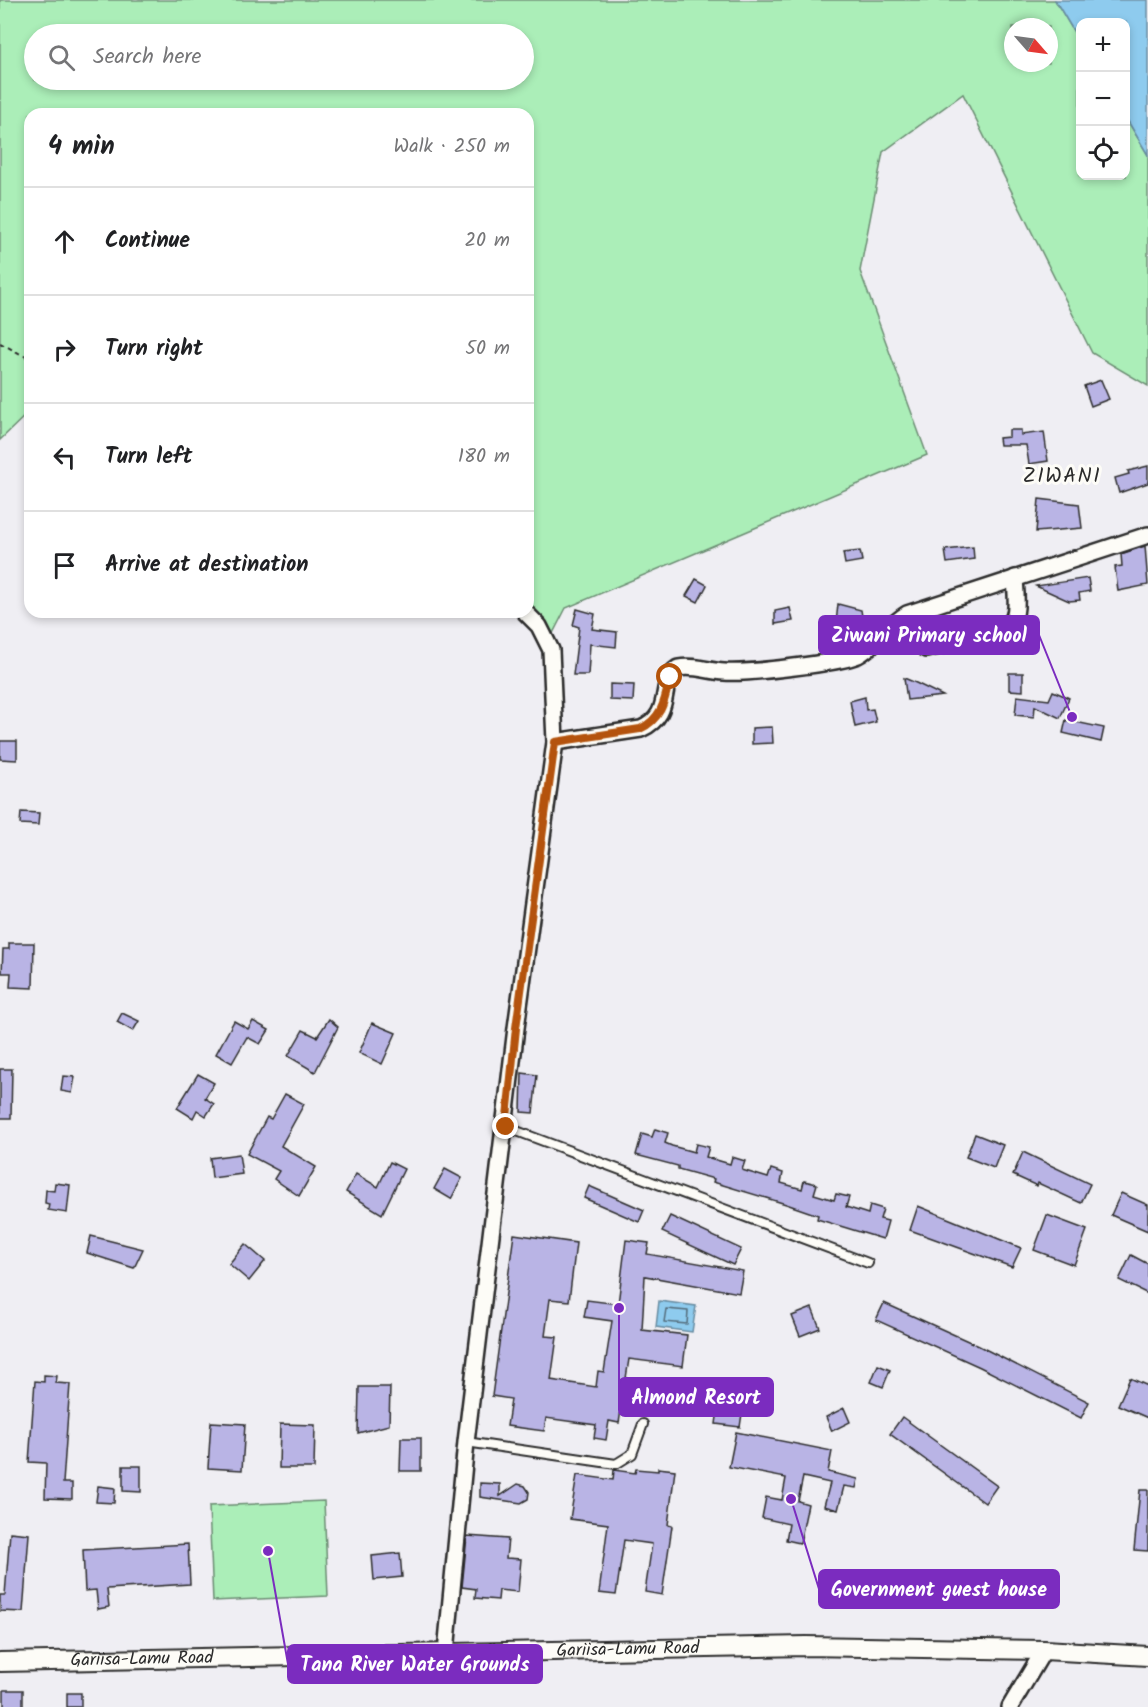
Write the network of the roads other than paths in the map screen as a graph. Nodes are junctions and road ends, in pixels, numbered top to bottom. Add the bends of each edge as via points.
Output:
1 (1148, 535) edge
2 (1015, 578) junction
3 (531, 618) edge
4 (926, 649) dead end
5 (555, 742) junction
6 (506, 1127) junction
7 (868, 1263) dead end
8 (643, 1425) dead end
9 (466, 1442) junction
10 (1044, 1650) junction
11 (446, 1652) junction
12 (1148, 1656) edge
13 (0, 1662) edge
14 (1010, 1707) edge

1 - 2 street
2 - 4 street via 1016,615 1012,626
2 - 5 street via 907,614 868,649 845,660 725,672 678,668 670,677 661,713 653,723 640,729
3 - 5 street via 551,650
5 - 6 street
6 - 7 lane
6 - 9 street
8 - 9 lane via 632,1454 616,1464
9 - 11 street
10 - 11 street, Gariisa-Lamu Road via 806,1646
10 - 12 street, Gariisa-Lamu Road
10 - 14 street
11 - 13 street, Gariisa-Lamu Road

